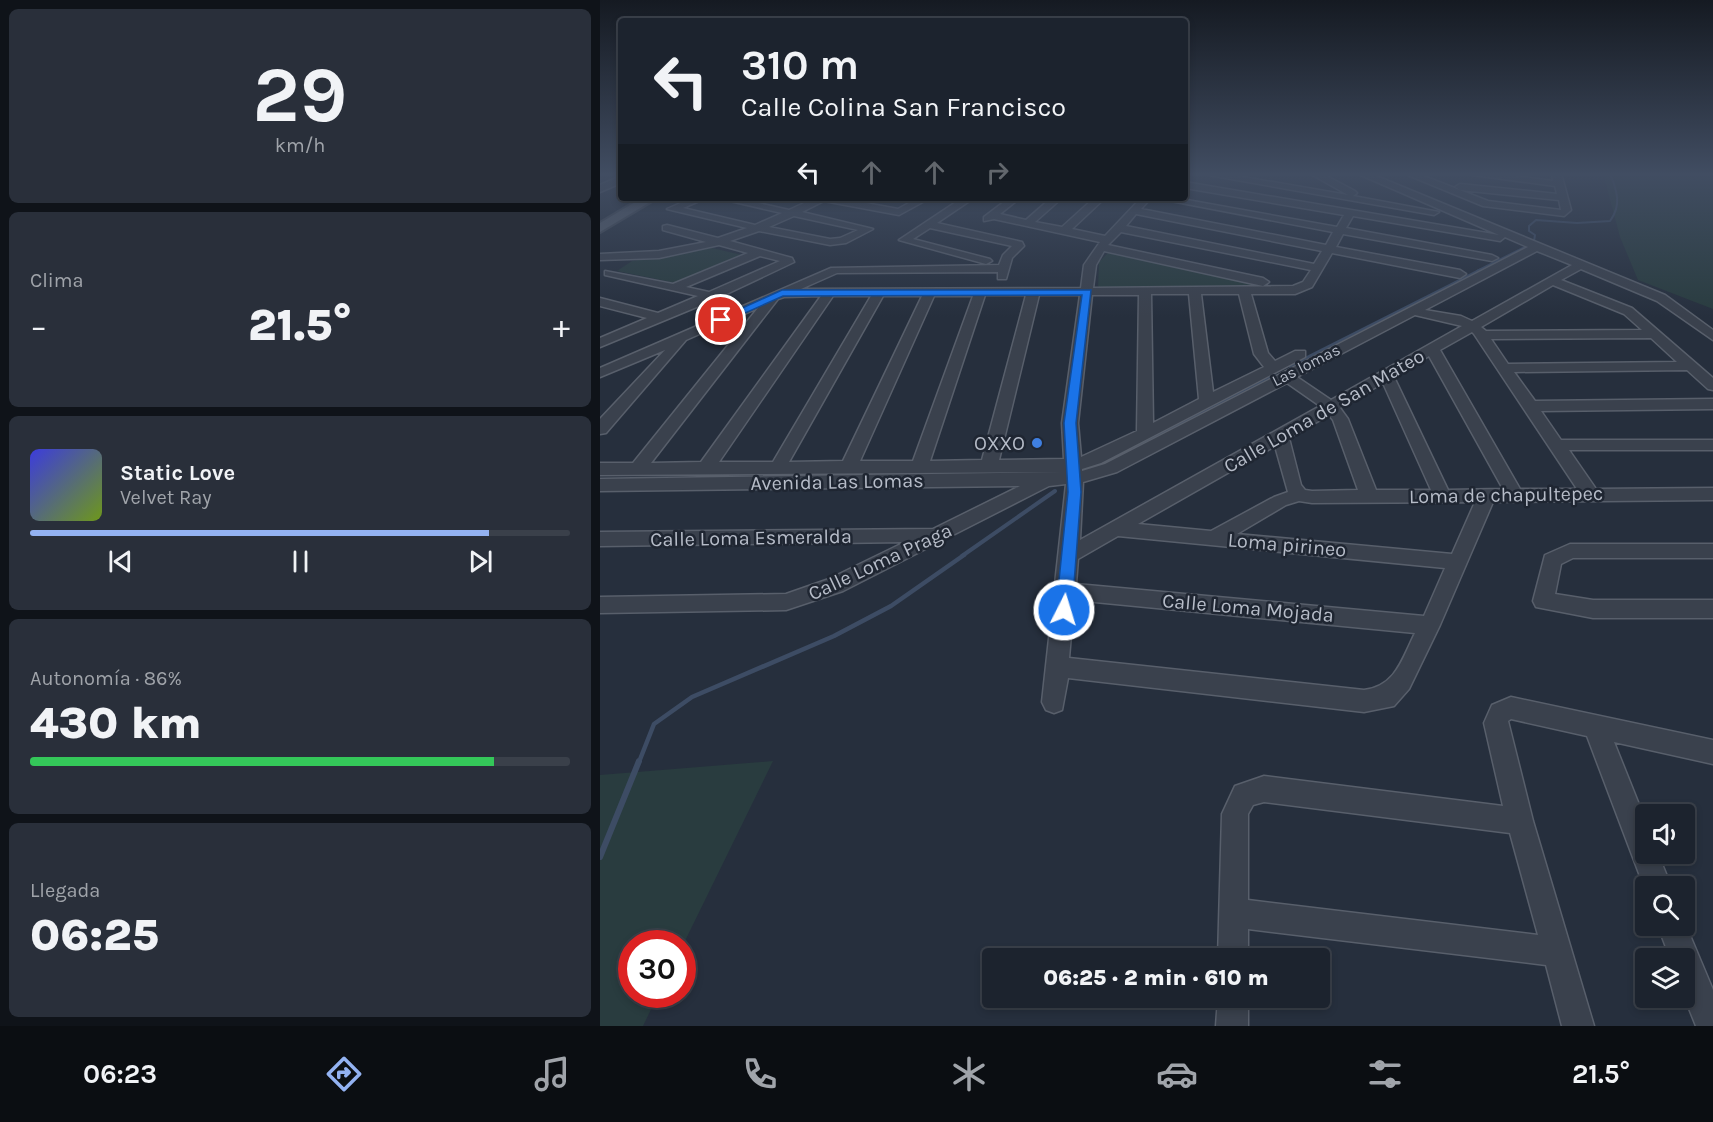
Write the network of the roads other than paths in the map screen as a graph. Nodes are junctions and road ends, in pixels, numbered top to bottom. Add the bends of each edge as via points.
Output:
1 (729, 221) edge
2 (769, 221) edge
3 (830, 221) edge
4 (936, 221) edge
5 (986, 221) edge
6 (1017, 221) edge
7 (1030, 221) edge
8 (1075, 221) edge
9 (1126, 221) edge
10 (1181, 221) edge
11 (1285, 221) edge
12 (1346, 221) edge
13 (1397, 221) edge
14 (1477, 221) edge
15 (1028, 223) junction
16 (930, 225) junction
17 (756, 227) junction
18 (667, 228) dead end
19 (1119, 228) junction
20 (1065, 230) junction
21 (1341, 231) junction
22 (969, 232) junction
23 (713, 242) junction
24 (1104, 243) junction
25 (1526, 243) junction
26 (1330, 249) junction
27 (600, 252) edge
28 (758, 253) junction
29 (637, 254) junction
30 (600, 257) edge
31 (1491, 258) junction
32 (1004, 266) junction
33 (1578, 266) junction
34 (1318, 268) junction
35 (1460, 274) junction
36 (604, 276) edge
37 (1552, 281) junction
38 (675, 287) junction
39 (1244, 290) junction
40 (1294, 290) junction
41 (1145, 291) junction
42 (1195, 291) junction
43 (1087, 292) junction
44 (879, 293) junction
45 (929, 293) junction
46 (980, 293) junction
47 (999, 293) junction
48 (1033, 293) junction
49 (778, 294) junction
50 (828, 294) junction
51 (712, 297) junction
52 (600, 302) edge
53 (1412, 311) junction
54 (661, 318) junction
55 (1478, 330) junction
56 (1654, 334) junction
57 (686, 336) junction
58 (1713, 336) edge
59 (600, 342) edge
60 (1432, 349) junction
61 (1691, 366) junction
62 (1505, 368) junction
63 (1279, 372) junction
64 (600, 373) edge
65 (1386, 375) junction
66 (1713, 386) edge
67 (1207, 401) junction
68 (1713, 404) edge
69 (1330, 406) junction
70 (1531, 406) junction
71 (600, 429) edge
72 (1145, 432) junction
73 (1280, 435) junction
74 (1558, 445) junction
75 (1713, 445) edge
76 (707, 467) junction
77 (778, 467) junction
78 (849, 467) junction
79 (920, 467) junction
80 (989, 467) junction
81 (638, 468) junction
82 (600, 469) edge
83 (1074, 472) junction
84 (1046, 480) junction
85 (600, 485) edge
86 (1514, 494) junction
87 (1590, 494) junction
88 (1713, 494) edge
89 (1299, 495) junction
90 (1442, 495) junction
91 (1487, 495) junction
92 (1369, 496) junction
93 (1117, 528) junction
94 (937, 535) junction
95 (1214, 538) junction
96 (600, 540) edge
97 (1713, 551) edge
98 (1069, 555) junction
99 (1458, 562) junction
100 (1066, 591) junction
101 (600, 604) edge
102 (1713, 609) edge
103 (1430, 625) junction
104 (1058, 667) junction
105 (1054, 702) dead end
106 (1596, 727) junction
107 (1710, 757) edge
108 (1520, 821) junction
109 (1653, 876) edge
110 (1234, 913) junction
111 (1676, 936) edge
112 (1233, 948) edge
113 (1557, 952) junction
114 (1233, 1008) edge
115 (1232, 1026) edge
116 (1578, 1026) edge
117 (1712, 1026) edge

1 - 17 street
2 - 17 street
3 - 17 street via 868,229 830,242
4 - 16 street
5 - 22 street
6 - 15 street
7 - 15 street
8 - 20 street
9 - 19 street
10 - 26 street
11 - 21 street
12 - 21 street
13 - 25 street
14 - 25 street
15 - 20 street
16 - 22 street
16 - 32 street via 904,240
17 - 23 street
18 - 23 street
19 - 24 street
19 - 34 street
20 - 24 street
21 - 26 street
21 - 31 street
22 - 32 street via 1018,244
23 - 28 street
23 - 29 street
24 - 40 street
24 - 43 street via 1092,259
25 - 31 street, Las lomas
25 - 33 street
25 - 53 street, Las lomas
26 - 34 street
26 - 35 street
27 - 29 street
28 - 38 street
28 - 51 street via 788,262
29 - 30 street
29 - 36 street
31 - 35 street, Las lomas
32 - 47 street
32 - 49 street via 835,270
33 - 37 street, Calle Loma de San Mateo
33 - 58 street via 1669,302
34 - 40 street via 1308,284
35 - 63 street, Las lomas via 1319,344
36 - 38 street
37 - 55 street, Calle Loma de San Mateo
37 - 56 street via 1628,311
38 - 51 street
39 - 40 street
39 - 42 street
39 - 63 street via 1261,354
41 - 42 street
41 - 43 street
41 - 72 street
42 - 67 street
43 - 48 street
43 - 83 street via 1070,423
44 - 45 street
44 - 50 street
44 - 77 street
45 - 46 street
45 - 78 street
46 - 47 street
46 - 79 street
47 - 48 street
48 - 80 street
49 - 50 street
49 - 57 street
49 - 81 street
50 - 76 street
51 - 54 street
52 - 54 street
53 - 55 street via 1461,320
53 - 63 street, Las lomas
54 - 59 street
55 - 56 street
55 - 60 street, Calle Loma de San Mateo
55 - 62 street
56 - 61 street
57 - 64 street
57 - 71 street
60 - 65 street, Calle Loma de San Mateo
60 - 86 street
61 - 62 street
61 - 66 street
62 - 70 street
63 - 67 street, Las lomas
63 - 69 street
63 - 83 street, Las lomas via 1111,468
65 - 69 street, Calle Loma de San Mateo
65 - 90 street
67 - 72 street, Las lomas
68 - 70 street
69 - 73 street, Calle Loma de San Mateo
69 - 92 street via 1344,426
70 - 74 street
72 - 83 street, Las lomas
73 - 89 street via 1293,486
73 - 93 street, Calle Loma de San Mateo
74 - 75 street
74 - 87 street
76 - 77 street, Avenida Las Lomas
76 - 81 street, Avenida Las Lomas
77 - 78 street, Avenida Las Lomas
78 - 79 street, Avenida Las Lomas
79 - 80 street, Avenida Las Lomas
80 - 83 street, Avenida Las Lomas
81 - 82 street, Avenida Las Lomas
83 - 84 street, Calle Loma Praga
83 - 98 street
84 - 85 street, Avenida Las Lomas
84 - 94 street, Calle Loma Praga
86 - 87 street, Loma de chapultepec
86 - 91 street, Loma de chapultepec
87 - 88 street, Loma de chapultepec
89 - 92 street, Loma de chapultepec
89 - 95 street via 1280,501
90 - 91 street, Loma de chapultepec
90 - 92 street, Loma de chapultepec
91 - 99 street
93 - 95 street, Loma pirineo
93 - 98 street, Calle Loma de San Mateo
94 - 96 street, Calle Loma Esmeralda
94 - 101 street, Calle Loma Praga via 836,585 786,602
95 - 99 street, Loma pirineo
97 - 102 street via 1570,551 1552,560 1543,601 1593,609
98 - 100 street
99 - 103 street
100 - 103 street, Calle Loma Mojada
100 - 104 street
103 - 104 street via 1395,692 1375,701
104 - 105 street
106 - 107 street
106 - 108 street via 1511,708 1502,710 1496,723
106 - 109 street
108 - 110 street via 1264,789 1243,795 1234,814
108 - 113 street
110 - 112 street
110 - 113 street
111 - 117 street
113 - 116 street
114 - 115 street

